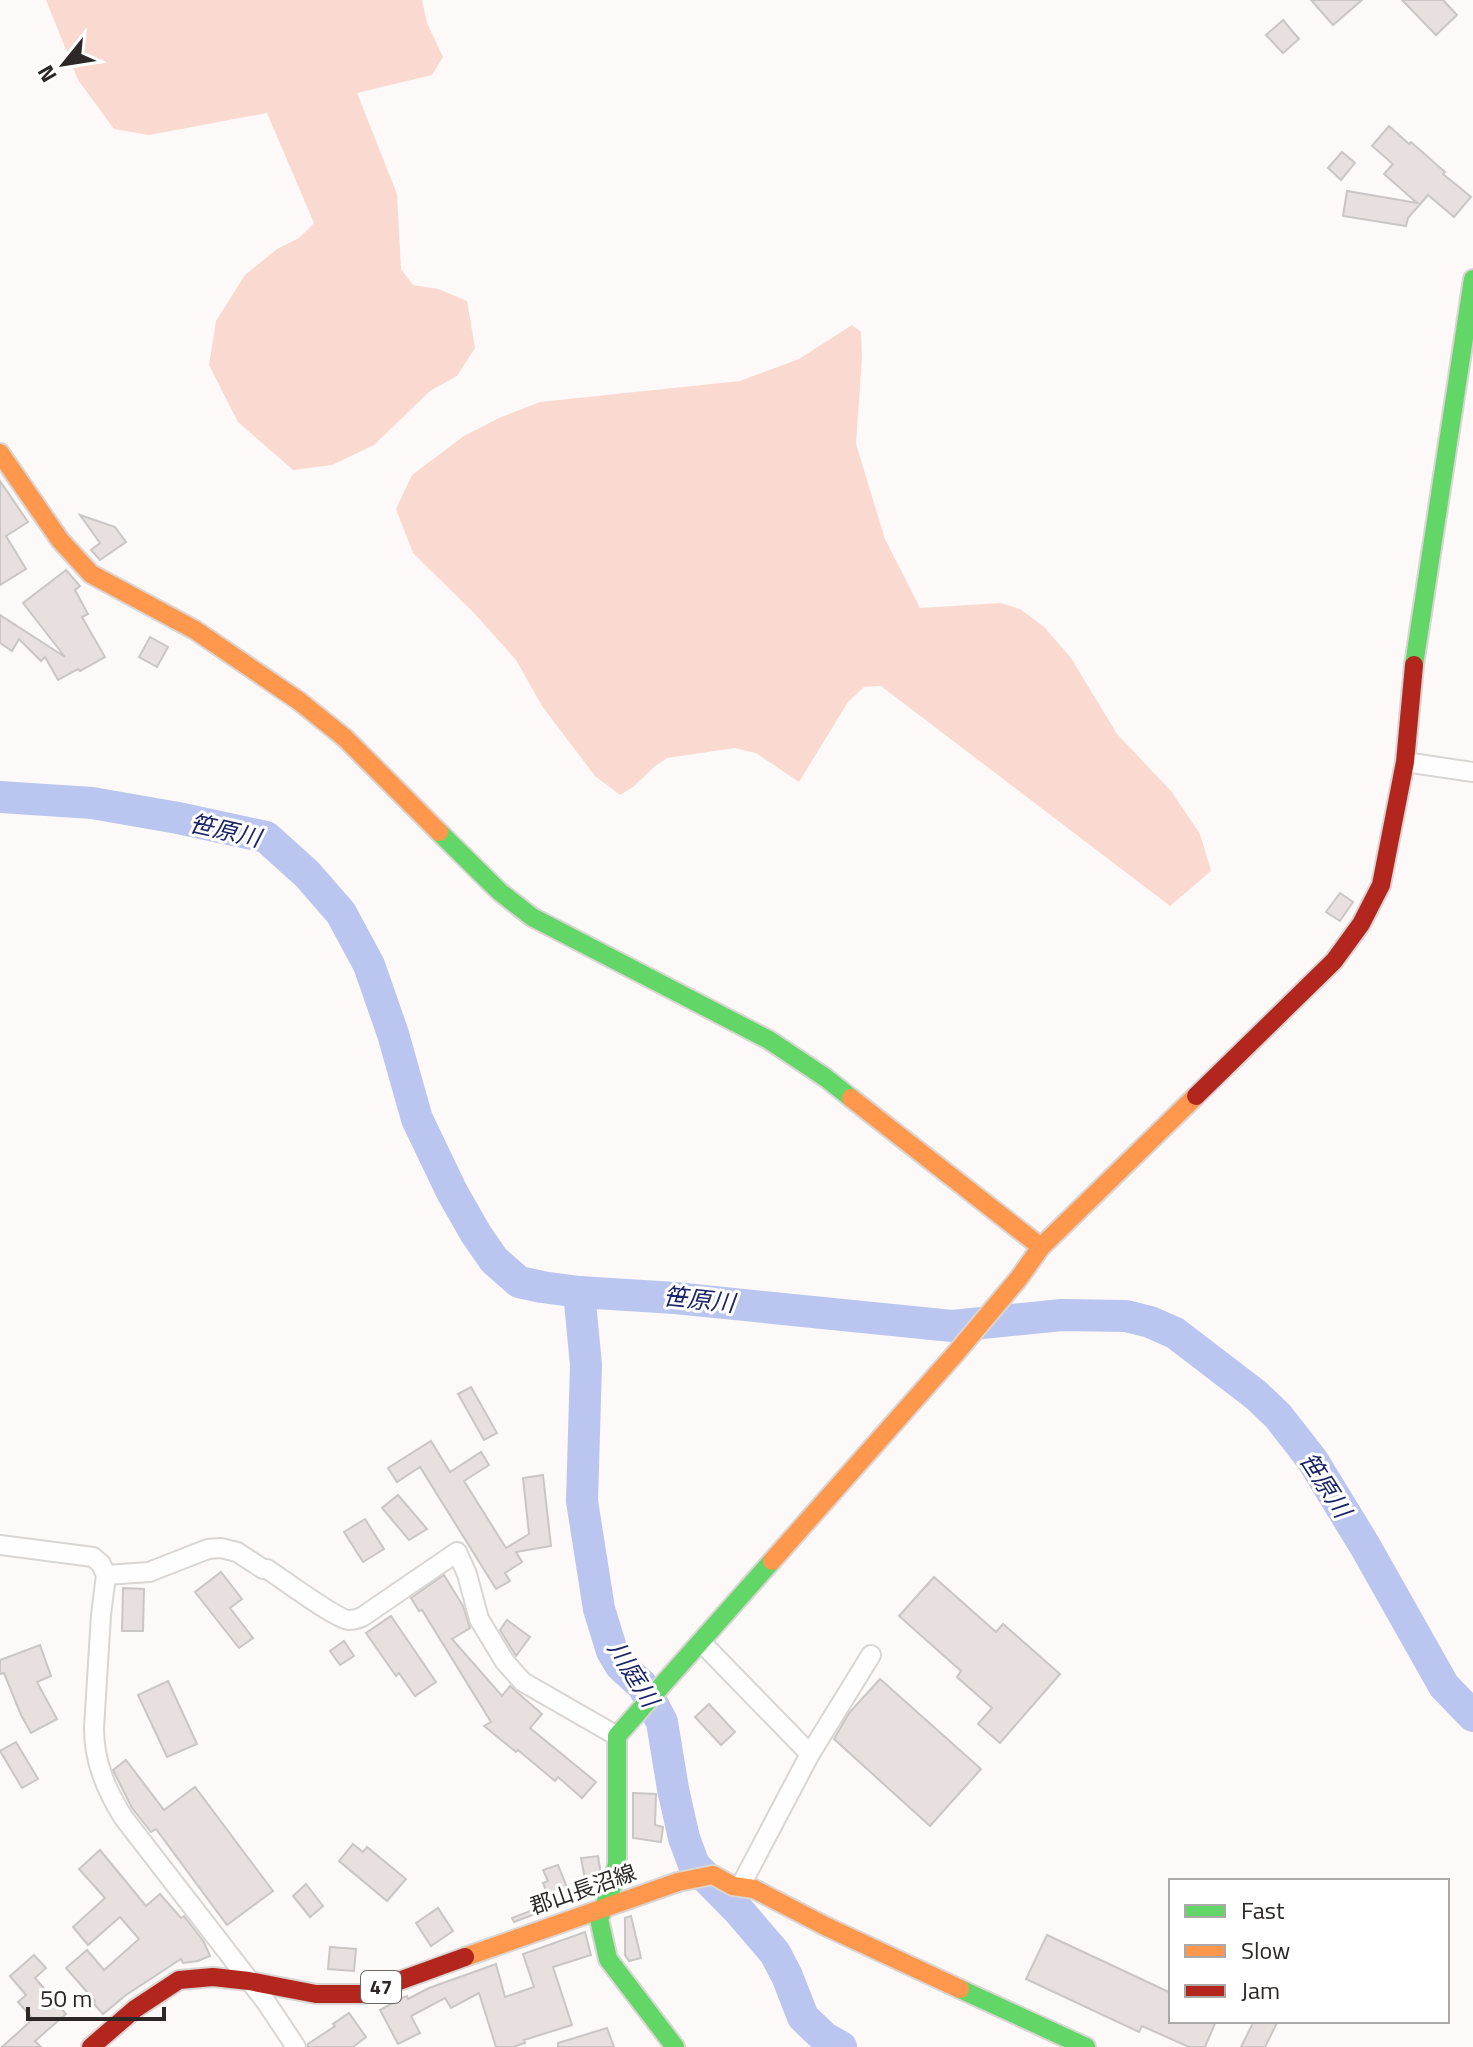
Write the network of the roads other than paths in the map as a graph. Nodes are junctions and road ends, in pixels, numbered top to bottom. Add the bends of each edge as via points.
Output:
1 (1473, 279) edge
2 (0, 453) edge
3 (1405, 762) junction
4 (1473, 772) edge
5 (1041, 1247) junction
6 (0, 1545) edge
7 (106, 1575) junction
8 (701, 1642) junction
9 (871, 1655) dead end
10 (617, 1736) junction
11 (810, 1754) junction
12 (737, 1886) junction
13 (604, 1907) junction
14 (249, 1981) junction
15 (91, 2047) edge
16 (296, 2047) edge
17 (675, 2047) edge
18 (1086, 2047) edge

1 - 3 street via 1411,685
2 - 5 street via 60,540 91,574 195,630 299,701 345,738 500,892 532,917 769,1040 826,1078
3 - 4 street
3 - 5 street via 1381,885 1334,961
5 - 8 street via 956,1353
6 - 7 street via 93,1557
7 - 10 street via 149,1572 221,1548 237,1552 352,1621 457,1552 479,1619 505,1662 523,1682
7 - 14 street via 94,1728 99,1770 123,1817
8 - 10 street
8 - 11 street
9 - 11 street
10 - 13 street via 617,1863
11 - 12 street
12 - 13 street, 郡山長沼線 / 47 via 713,1875
12 - 18 street, 郡山長沼線 / 47 via 754,1889
13 - 14 street, 郡山長沼線 / 47 via 363,1994 316,1994
13 - 17 street via 599,1919 608,1959
14 - 15 street, 郡山長沼線 / 47 via 179,1980
14 - 16 street

